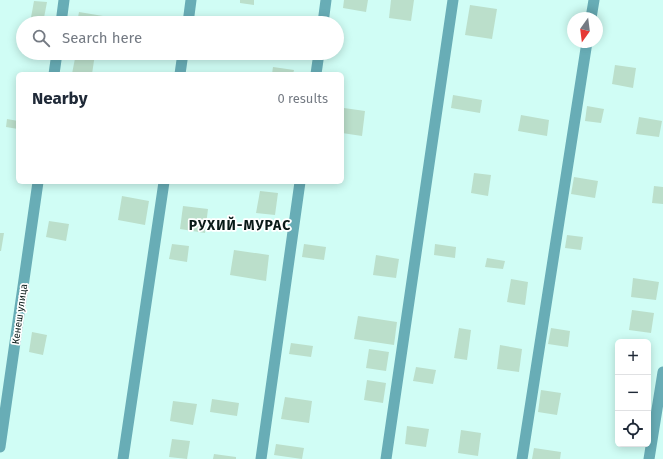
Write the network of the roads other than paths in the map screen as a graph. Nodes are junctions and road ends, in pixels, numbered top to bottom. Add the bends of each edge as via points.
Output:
1 (64, 0) edge
2 (191, 0) edge
3 (326, 0) edge
4 (453, 0) edge
5 (594, 0) edge
6 (592, 12) edge
7 (62, 16) edge
8 (189, 16) edge
9 (324, 16) edge
10 (586, 48) edge
11 (56, 60) edge
12 (182, 60) edge
13 (318, 60) edge
14 (54, 72) edge
15 (180, 72) edge
16 (316, 72) edge
17 (38, 184) edge
18 (164, 184) edge
19 (300, 184) edge
20 (663, 372) edge
21 (0, 447) edge
22 (123, 459) edge
23 (261, 459) edge
24 (386, 459) edge
25 (522, 459) edge
26 (649, 459) edge

1 - 7 street
2 - 8 street
3 - 9 street
4 - 24 street
5 - 6 street
10 - 25 street
11 - 14 street
12 - 15 street
13 - 16 street
17 - 21 street, Кенеш улица
18 - 22 street
19 - 23 street
20 - 26 street

